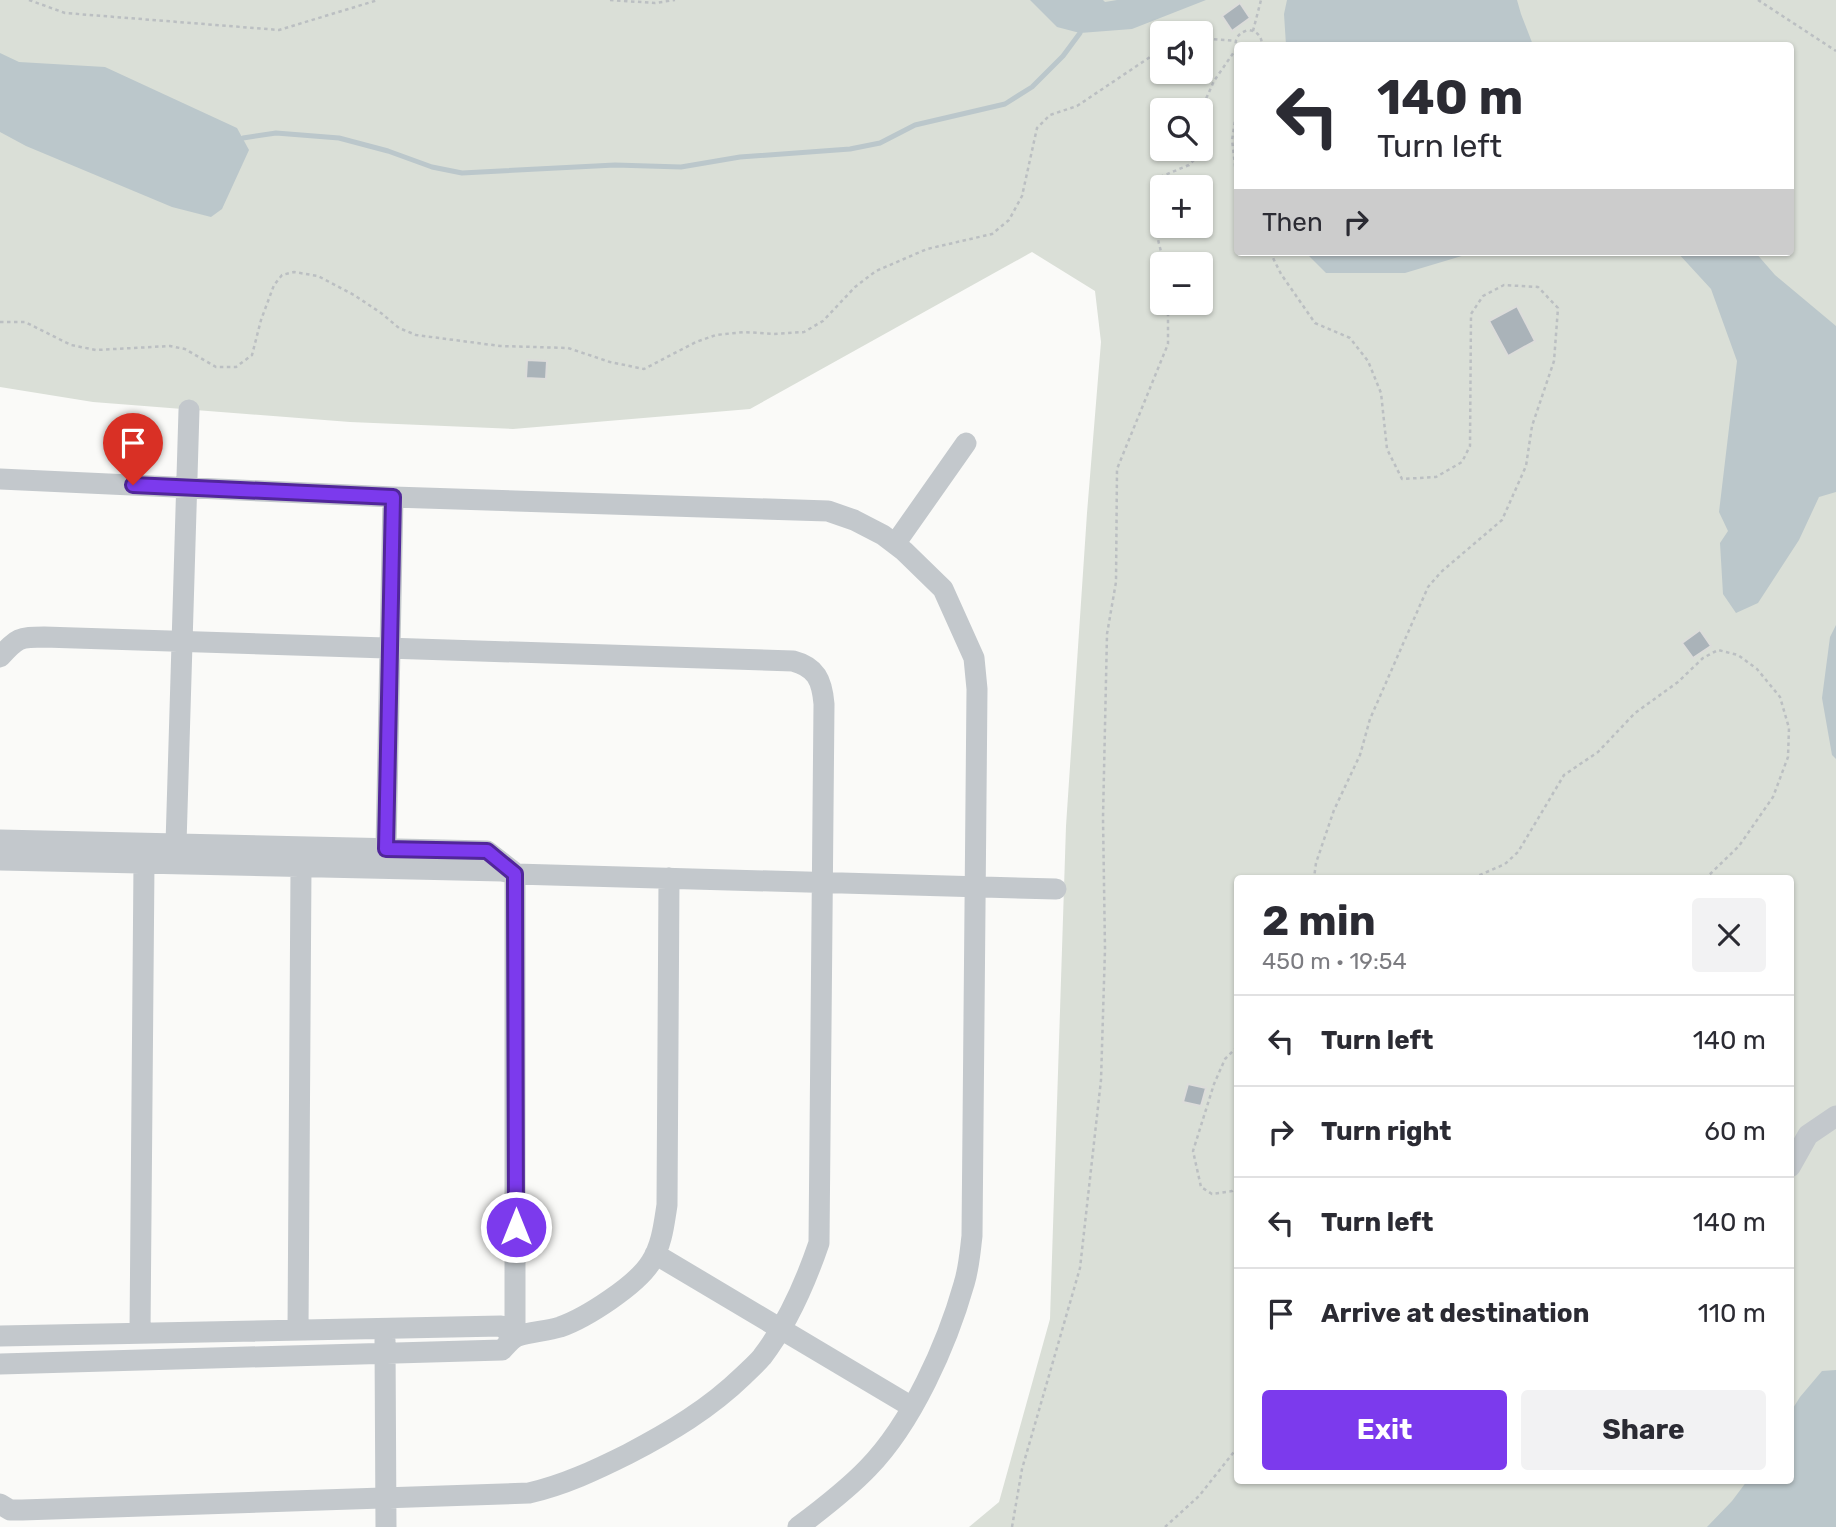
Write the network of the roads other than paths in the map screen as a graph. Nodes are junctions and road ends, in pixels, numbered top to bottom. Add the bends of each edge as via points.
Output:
1 (189, 410) dead end
2 (966, 443) dead end
3 (0, 479) edge
4 (187, 487) junction
5 (393, 497) junction
6 (895, 544) junction
7 (182, 641) junction
8 (390, 648) junction
9 (0, 657) edge
10 (0, 840) edge
11 (176, 844) junction
12 (386, 849) junction
13 (0, 860) edge
14 (144, 863) junction
15 (301, 867) junction
16 (515, 874) junction
17 (669, 878) junction
18 (823, 882) junction
19 (975, 887) junction
20 (1056, 889) dead end
21 (1836, 1116) edge
22 (1794, 1160) edge
23 (655, 1254) junction
24 (385, 1328) junction
25 (781, 1328) junction
26 (298, 1330) junction
27 (140, 1333) junction
28 (0, 1336) edge
29 (515, 1336) junction
30 (385, 1354) junction
31 (0, 1364) edge
32 (912, 1407) junction
33 (386, 1498) junction
34 (0, 1504) edge
35 (386, 1527) edge
36 (798, 1527) edge

1 - 4 street
2 - 6 street
3 - 4 street
4 - 5 street
4 - 7 street
5 - 6 street via 828,511
5 - 8 street
6 - 19 street via 943,590 974,658
7 - 8 street
7 - 9 street via 22,637
7 - 11 street
8 - 12 street
8 - 18 street via 807,665 823,689
10 - 11 street
11 - 12 street
12 - 16 street via 487,851
13 - 14 street
14 - 15 street
14 - 27 street
15 - 16 street
15 - 26 street
16 - 17 street
16 - 29 street
17 - 18 street
17 - 23 street via 667,1205
18 - 19 street
18 - 25 street via 819,1243 806,1281
19 - 20 street
19 - 32 street via 972,1236 965,1281 948,1332
21 - 22 street via 1808,1135
23 - 25 street
23 - 29 street via 634,1281 585,1315 561,1326
24 - 26 street
24 - 29 street via 501,1326
24 - 30 street
25 - 32 street
25 - 33 street via 761,1359 692,1418 580,1477 529,1493
26 - 27 street
27 - 28 street
29 - 30 street via 502,1350
30 - 31 street
30 - 33 street
32 - 36 street via 869,1468
33 - 34 street via 22,1510
33 - 35 street

